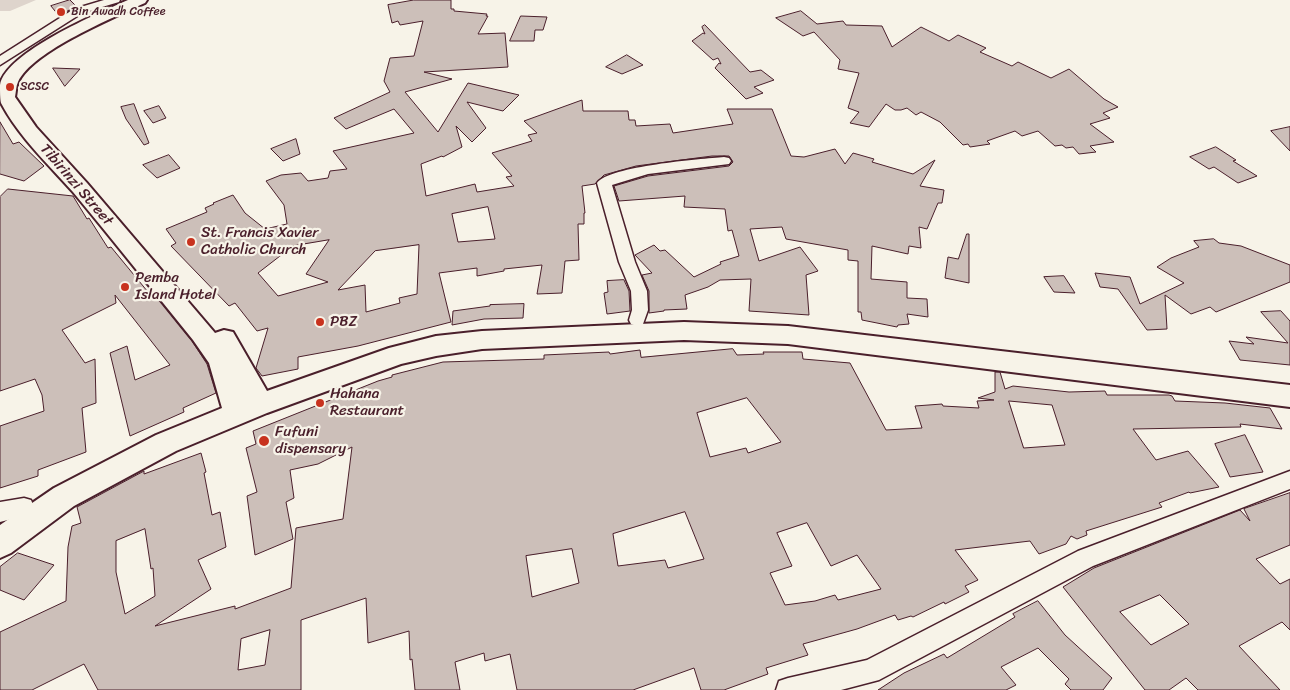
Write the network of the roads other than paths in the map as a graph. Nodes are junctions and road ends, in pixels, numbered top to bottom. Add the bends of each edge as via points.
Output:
1 (115, 0) edge
2 (140, 0) edge
3 (152, 0) edge
4 (0, 61) edge
5 (724, 162) dead end
6 (637, 320) junction
7 (1290, 383) edge
8 (1290, 396) edge
9 (246, 403) junction
10 (1290, 480) edge
11 (12, 510) edge
12 (0, 525) edge
13 (0, 543) edge
14 (788, 690) edge

1 - 4 street via 78,11
2 - 9 main road, Tibirinzi Street via 39,51 18,69 10,81 6,97 28,131 202,333
3 - 9 main road, Tibirinzi Street via 46,53 28,69 21,94 43,126 219,330
5 - 6 street via 672,166 619,176 604,183 639,291
6 - 7 main road via 787,323
6 - 9 main road via 435,333 395,343
8 - 9 main road via 788,335 684,331 482,340 436,346
9 - 11 main road via 162,430
9 - 13 main road via 64,497
10 - 14 street via 1086,558 870,671
11 - 12 main road

